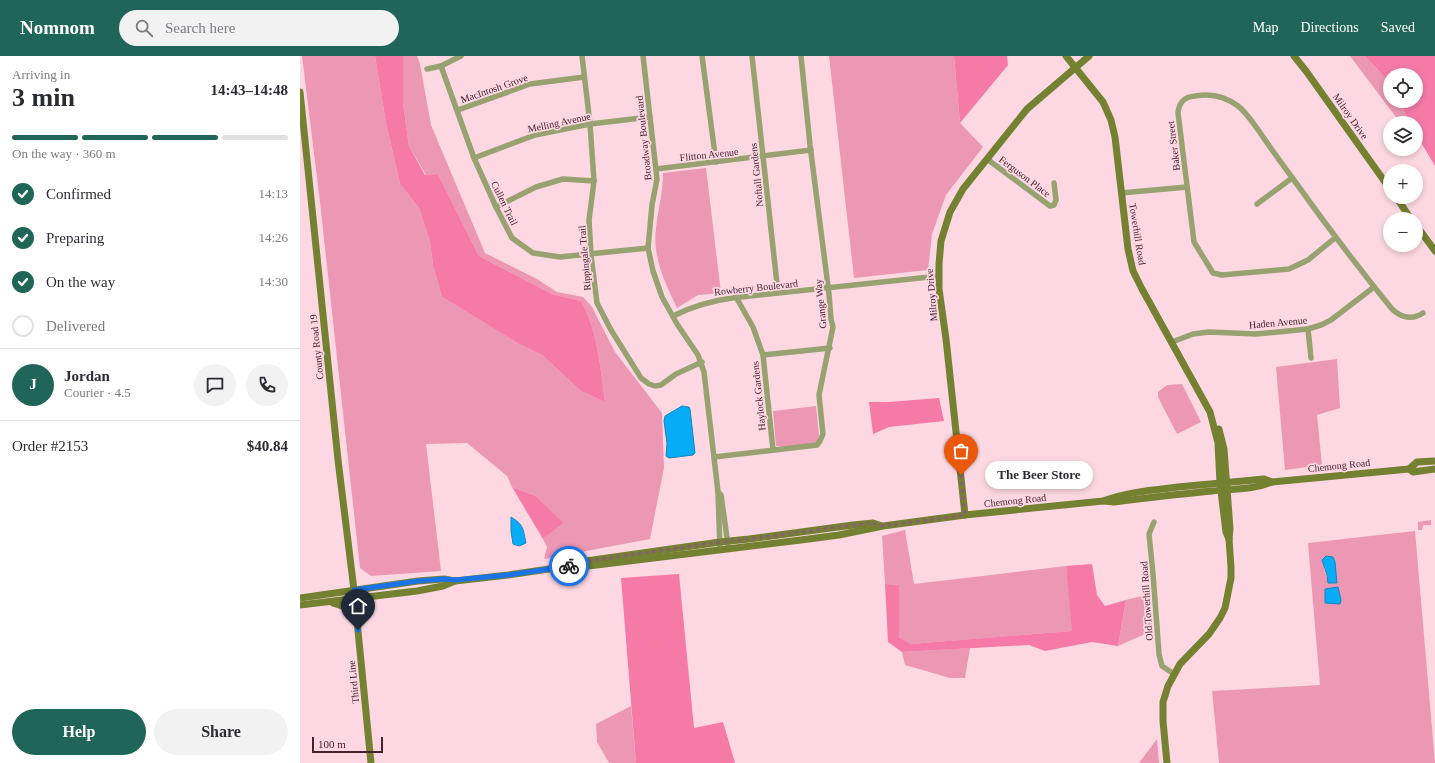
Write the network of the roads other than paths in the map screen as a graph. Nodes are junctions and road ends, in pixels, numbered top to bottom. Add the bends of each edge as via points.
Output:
1 (461, 56) edge
2 (582, 56) edge
3 (643, 56) edge
4 (702, 56) edge
5 (752, 56) edge
6 (801, 56) edge
7 (1066, 56) edge
8 (1089, 56) edge
9 (1294, 56) edge
10 (441, 66) junction
11 (1075, 68) junction
12 (427, 69) dead end
13 (584, 77) junction
14 (300, 92) edge
15 (458, 110) junction
16 (650, 117) junction
17 (590, 124) junction
18 (811, 150) junction
19 (764, 157) junction
20 (474, 158) junction
21 (987, 159) junction
22 (716, 162) junction
23 (656, 168) junction
24 (1292, 178) junction
25 (1383, 179) edge
26 (594, 181) junction
27 (1054, 183) dead end
28 (1187, 186) junction
29 (1121, 193) junction
30 (1257, 204) dead end
31 (496, 207) junction
32 (1423, 235) edge
33 (1336, 236) junction
34 (648, 248) junction
35 (1435, 251) edge
36 (591, 255) junction
37 (939, 276) junction
38 (1374, 287) junction
39 (828, 288) junction
40 (778, 293) junction
41 (736, 297) junction
42 (1423, 313) dead end
43 (673, 316) junction
44 (1308, 328) junction
45 (1172, 342) junction
46 (830, 348) junction
47 (763, 355) junction
48 (1311, 358) dead end
49 (702, 362) junction
50 (773, 450) junction
51 (714, 457) junction
52 (1435, 461) edge
53 (1409, 468) junction
54 (1435, 469) edge
55 (1223, 482) junction
56 (1272, 482) junction
57 (1224, 490) junction
58 (718, 492) junction
59 (1103, 500) junction
60 (965, 515) junction
61 (1154, 522) dead end
62 (882, 526) junction
63 (728, 541) junction
64 (720, 542) junction
65 (729, 549) junction
66 (720, 550) junction
67 (567, 566) junction
68 (455, 580) junction
69 (354, 590) junction
70 (300, 598) edge
71 (355, 599) junction
72 (329, 602) junction
73 (300, 605) edge
74 (357, 615) junction
75 (1174, 674) junction
76 (371, 763) edge
77 (1167, 763) edge

1 - 10 street
2 - 13 street, Rippingale Trail
3 - 16 street, Broadway Boulevard
4 - 22 street
5 - 19 street, Noftall Gardens
6 - 18 street, Grange Way
7 - 11 main road, Towerhill Road
8 - 11 main road, Milroy Drive
9 - 25 main road, Milroy Drive
10 - 12 street
10 - 15 street, Cullen Trail
11 - 21 main road, Milroy Drive via 1027,110
11 - 29 main road, Towerhill Road via 1103,102 1112,120
13 - 15 street, MacIntosh Grove via 530,84
13 - 17 street, Rippingale Trail
14 - 69 main road, County Road 19
15 - 20 street, Cullen Trail
16 - 17 street, Melling Avenue
16 - 23 street, Broadway Boulevard
17 - 20 street, Melling Avenue via 535,134
17 - 26 street, Rippingale Trail
18 - 19 street, Flitton Avenue
18 - 39 street, Grange Way
19 - 22 street, Flitton Avenue
19 - 40 street, Noftall Gardens
20 - 31 street, Cullen Trail
21 - 27 street, Ferguson Place via 1050,206 1054,205 1056,200
21 - 37 main road, Milroy Drive via 963,189 950,212 941,241
22 - 23 street, Flitton Avenue
23 - 34 street, Broadway Boulevard via 657,179
24 - 28 street, Baker Street via 1239,107 1226,98 1210,94 1186,98 1179,107
24 - 30 street
24 - 33 street, Baker Street
26 - 31 street via 563,179 536,187
26 - 36 street, Rippingale Trail via 589,220
28 - 29 street
28 - 33 street, Baker Street via 1194,242 1213,273 1217,275 1289,269 1308,260
29 - 45 main road, Towerhill Road via 1133,271
31 - 36 street, Cullen Trail via 512,238 533,254 560,257
32 - 35 main road
33 - 38 street, Baker Street
34 - 36 street, Cullen Trail
34 - 43 street, Broadway Boulevard via 662,297
36 - 49 street, Rippingale Trail via 597,303 641,378 649,384 661,385 676,374
37 - 39 street, Rowberry Boulevard
37 - 60 main road, Milroy Drive
38 - 42 street, Baker Street via 1400,315 1410,318
38 - 44 street, Haden Avenue via 1331,320
39 - 40 street, Rowberry Boulevard
39 - 46 street, Grange Way via 833,327
40 - 41 street, Rowberry Boulevard
41 - 43 street, Rowberry Boulevard via 693,306
41 - 47 street, Haylock Gardens via 753,327
43 - 49 street, Broadway Boulevard
44 - 45 street, Haden Avenue via 1256,334 1208,332 1193,334
44 - 48 street
45 - 55 main road, Towerhill Road via 1210,412 1218,443
46 - 47 street
46 - 50 street, Grange Way via 819,395 823,434 820,441 817,445
47 - 50 street, Haylock Gardens
49 - 51 street, Broadway Boulevard
50 - 51 street, Grange Way
51 - 58 street, Broadway Boulevard
52 - 53 main road, Chemong Road via 1417,462
53 - 54 main road, Chemong Road via 1413,472
53 - 56 main road, Chemong Road
55 - 56 main road, Chemong Road via 1264,479
55 - 57 main road, Towerhill Road
55 - 59 main road, Chemong Road via 1146,491
56 - 57 main road, Chemong Road via 1261,486
57 - 59 main road, Chemong Road via 1114,502
57 - 75 main road, Towerhill Road via 1230,529 1231,567 1224,608 1209,634 1180,664
58 - 63 street, Broadway Boulevard via 721,495
58 - 64 street, Broadway Boulevard
59 - 60 main road, Chemong Road
60 - 62 main road, Chemong Road
61 - 75 street, Old Towerhill Road via 1149,534 1159,654 1162,666
62 - 63 main road, Chemong Road via 873,523
62 - 65 main road, Chemong Road via 839,535
63 - 64 main road, Chemong Road
63 - 65 street, Broadway Boulevard
64 - 66 street, Broadway Boulevard
64 - 67 main road, Chemong Road
65 - 66 main road, Chemong Road
66 - 67 main road, Chemong Road via 572,568
67 - 68 main road, Chemong Road
68 - 69 main road, Chemong Road via 418,581
68 - 71 main road, Chemong Road via 444,586
69 - 70 main road, Chemong Road
69 - 71 main road, County Road 19
71 - 72 main road, Chemong Road
71 - 74 main road, Third Line
72 - 73 main road, Chemong Road
72 - 74 main road via 340,604
74 - 76 main road, Third Line
75 - 77 main road, Towerhill Road via 1163,702

